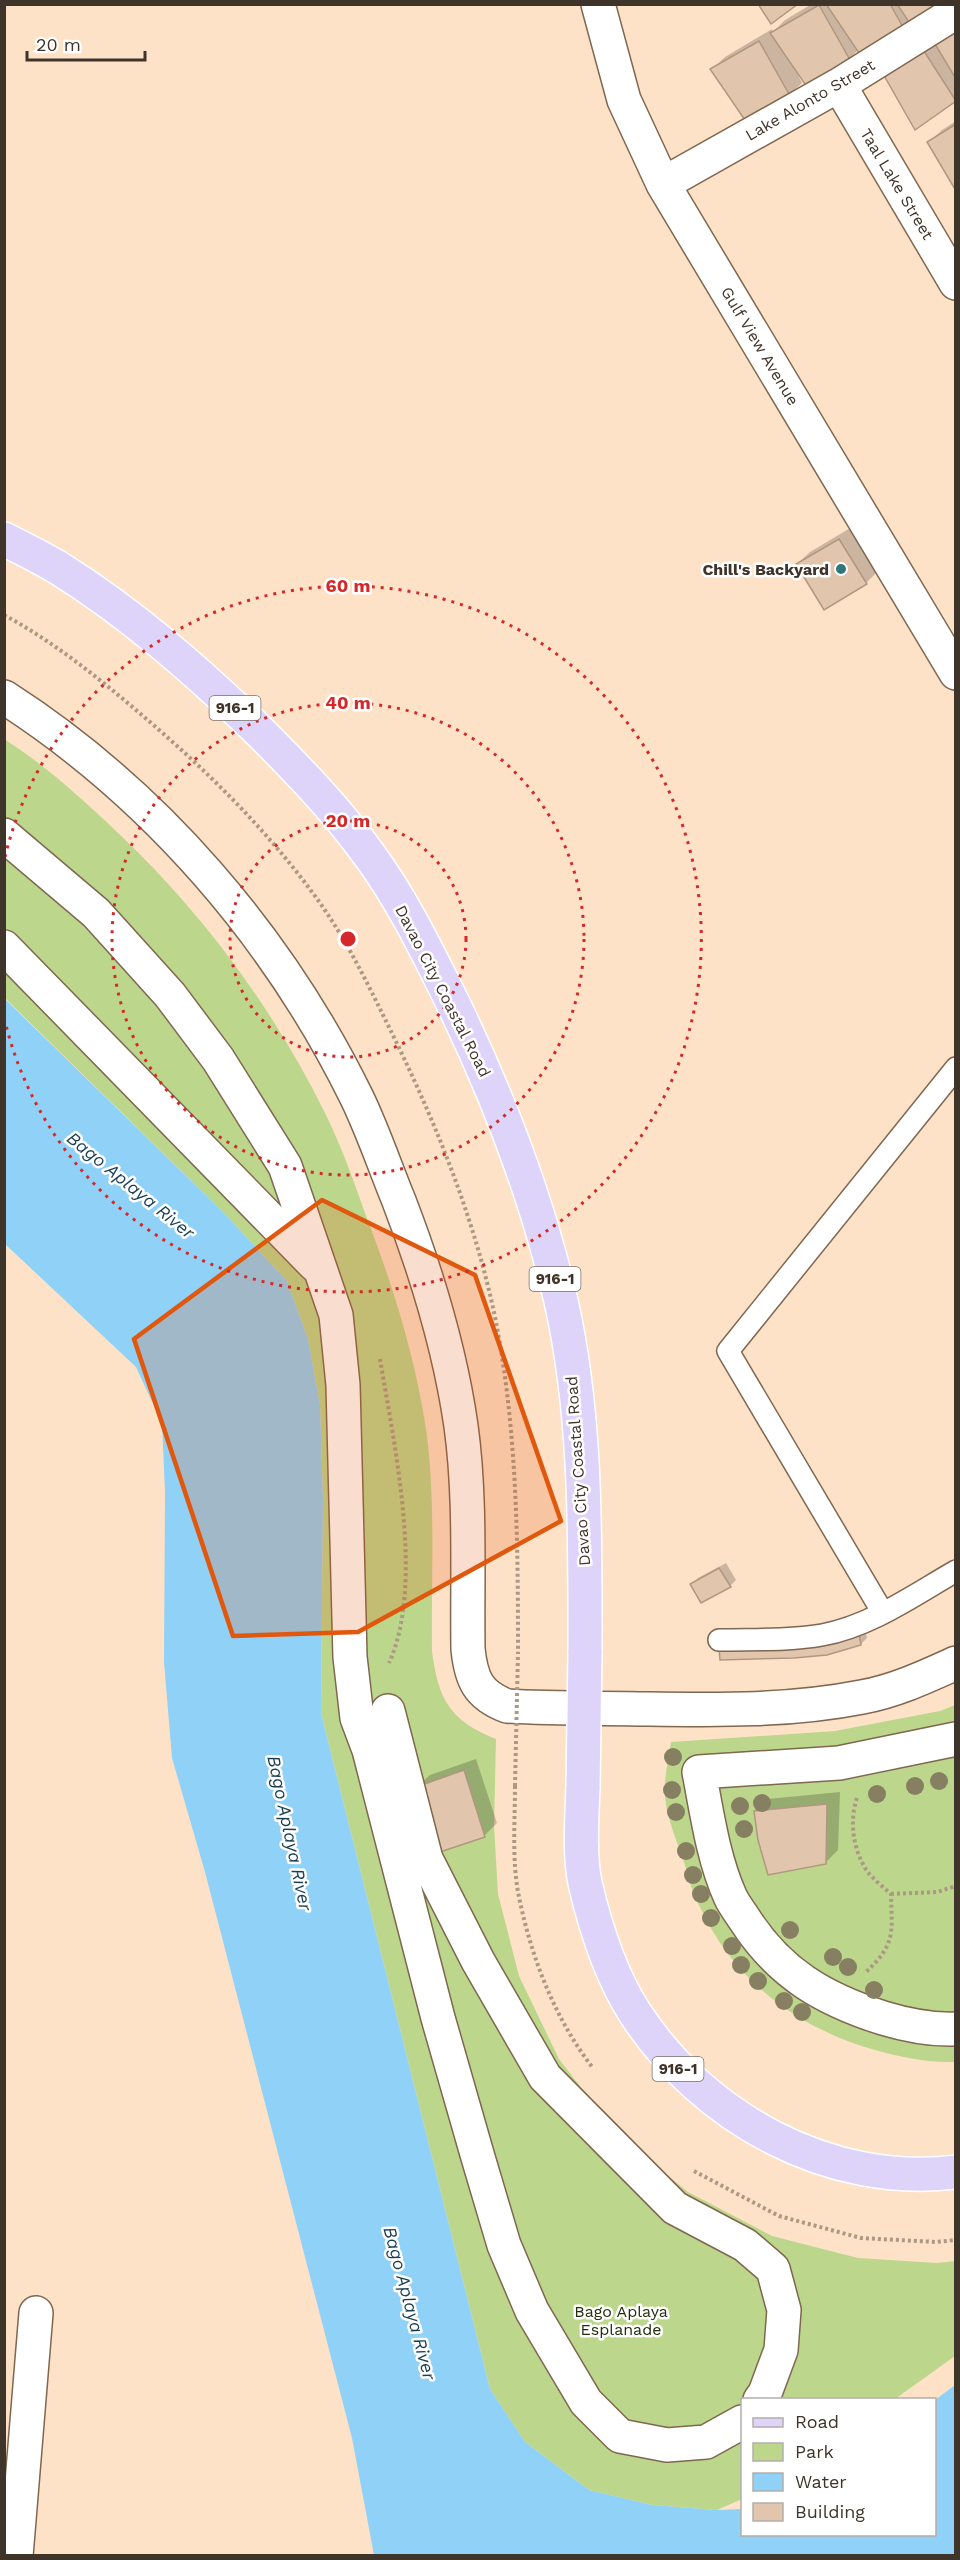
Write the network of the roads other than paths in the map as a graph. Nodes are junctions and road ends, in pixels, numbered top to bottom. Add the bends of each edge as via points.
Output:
1 (598, 4) edge
2 (956, 12) edge
3 (838, 85) junction
4 (663, 184) junction
5 (946, 247) edge
6 (956, 283) edge
7 (4, 539) edge
8 (956, 673) edge
9 (4, 697) edge
10 (4, 835) edge
11 (4, 947) edge
12 (956, 1068) edge
13 (323, 1274) junction
14 (956, 1571) edge
15 (884, 1613) junction
16 (719, 1640) dead end
17 (956, 1663) edge
18 (388, 1711) dead end
19 (956, 1739) edge
20 (956, 2029) edge
21 (956, 2172) edge
22 (36, 2313) dead end
23 (761, 2398) edge
24 (741, 2423) edge
25 (16, 2556) edge

1 - 4 street, Gulf View Avenue via 624,100
2 - 3 street, Lake Alonto Street
3 - 4 street, Lake Alonto Street
3 - 5 street, Taal Lake Street
4 - 8 street, Gulf View Avenue
5 - 6 street, Taal Lake Street
7 - 21 main road, Davao City Coastal Road / 916-1, bridge via 58,567 144,628 220,693 308,779 370,856 416,930 480,1057 530,1190 561,1302 577,1402 585,1535 585,1880 602,1945 635,2013 681,2073 737,2118 804,2154 872,2171 934,2175
9 - 17 street via 99,766 224,892 278,962 357,1099 414,1242 438,1313 453,1380 465,1472 468,1649 470,1670 478,1686 492,1700 518,1707 763,1709 863,1697 908,1684
10 - 13 street via 96,913 170,995 218,1059 285,1166
11 - 13 street
12 - 15 lane via 728,1351
13 - 24 street via 336,1315 343,1385 350,1657 357,1718 504,2245 532,2311 586,2402 620,2436 667,2445 706,2442
14 - 15 lane
15 - 16 lane via 823,1635
18 - 23 street via 426,1859 478,1961 545,2077 675,2208 746,2245 773,2270 784,2310 781,2350
19 - 20 street via 838,1763 699,1772 730,1898 761,1945 796,1977 830,1998 904,2024
22 - 25 street

